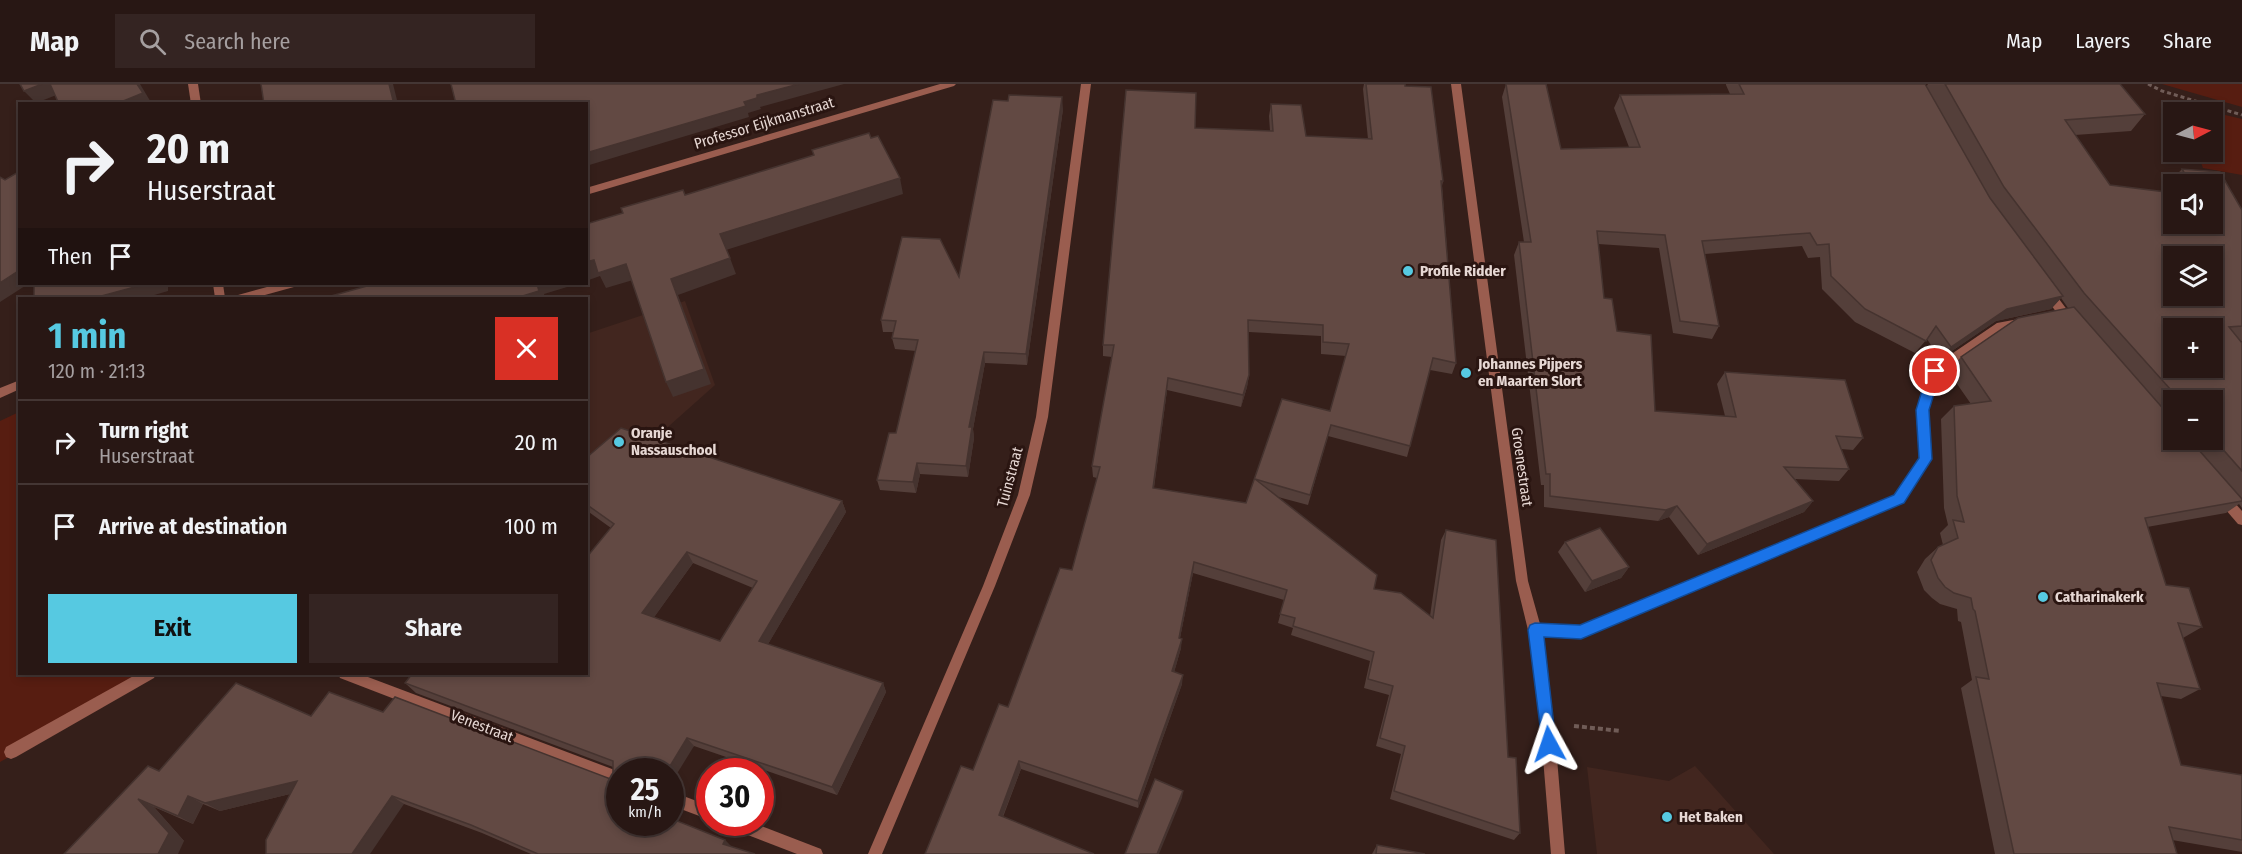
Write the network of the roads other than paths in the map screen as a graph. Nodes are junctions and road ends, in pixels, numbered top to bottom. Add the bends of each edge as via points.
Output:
1 (193, 84) edge
2 (951, 84) edge
3 (1086, 84) edge
4 (1456, 84) edge
5 (196, 102) edge
6 (588, 191) edge
7 (2042, 284) edge
8 (287, 285) edge
9 (245, 297) edge
10 (2032, 320) edge
11 (2078, 331) edge
12 (18, 385) edge
13 (0, 393) edge
14 (2218, 493) edge
15 (2242, 520) edge
16 (1535, 630) junction
17 (147, 675) edge
18 (348, 675) edge
19 (11, 752) dead end
20 (606, 774) edge
21 (769, 836) edge
22 (816, 854) edge
23 (875, 854) edge
24 (1558, 854) edge

1 - 5 street
2 - 6 street, Professor Eijkmanstraat
3 - 23 street, Tuinstraat via 1042,417 1024,495
4 - 16 street, Groenestraat via 1522,581
7 - 11 street via 2058,314
8 - 9 street
10 - 16 street via 2001,326 1935,371 1922,410 1925,459 1899,499 1581,632
12 - 13 street
14 - 15 street
16 - 24 street, Groenestraat
17 - 19 street
18 - 20 street, Venestraat
21 - 22 street

